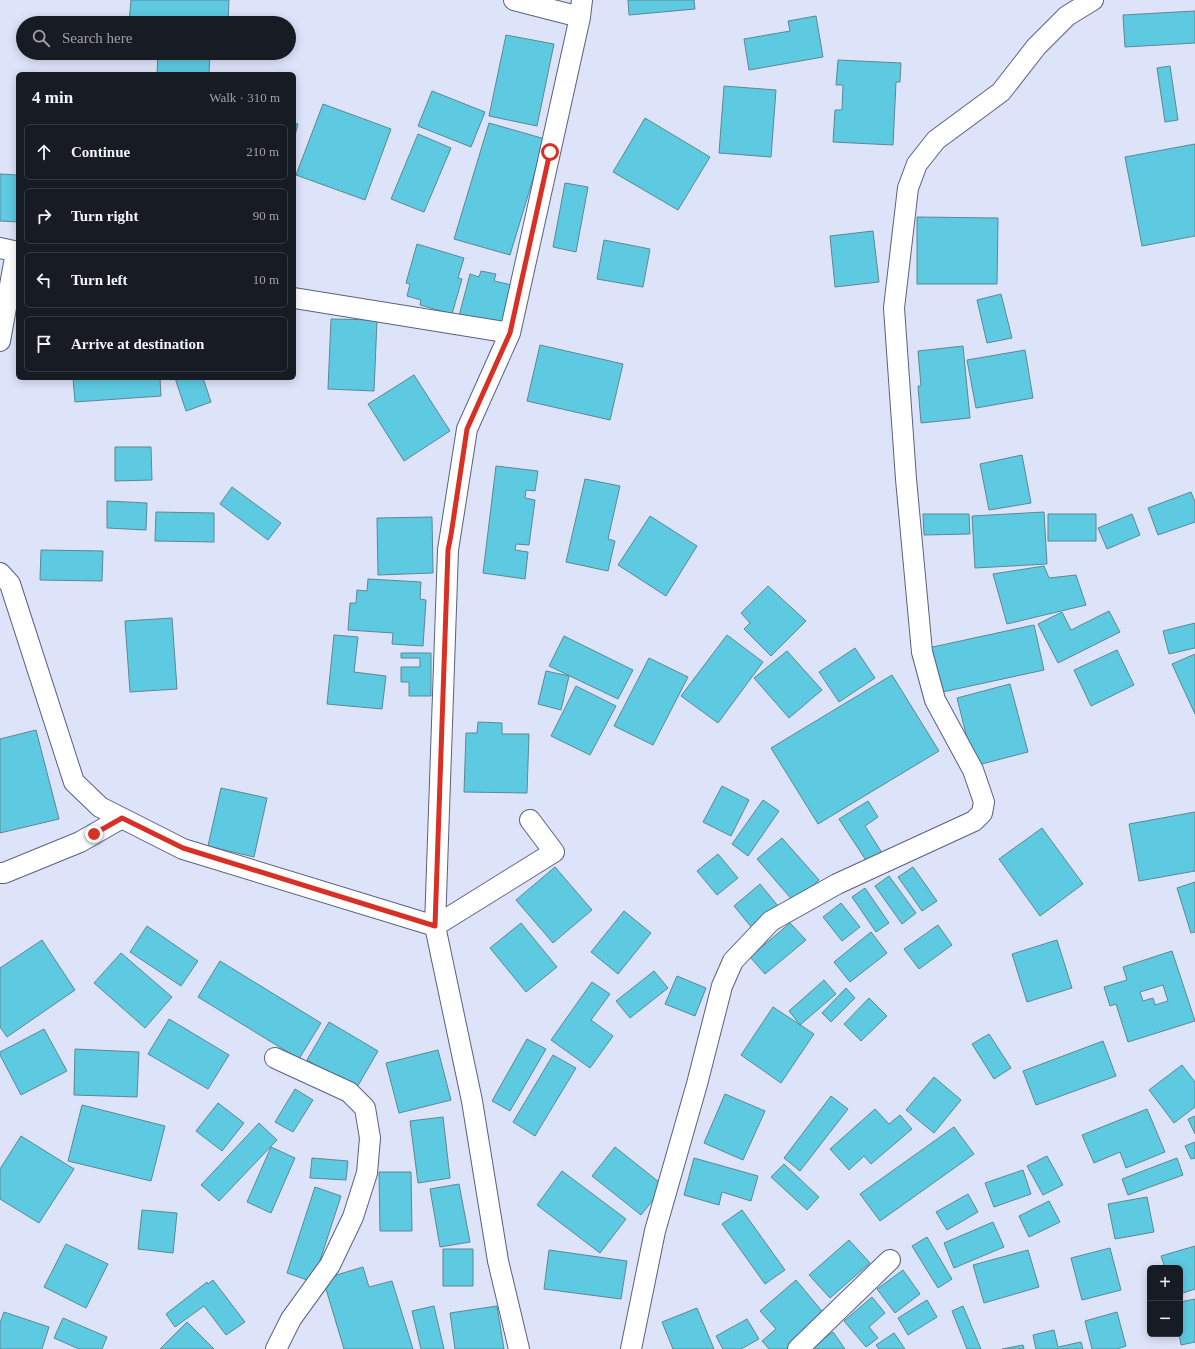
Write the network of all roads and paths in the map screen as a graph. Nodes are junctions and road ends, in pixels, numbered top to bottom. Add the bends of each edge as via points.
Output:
1 (514, 0) edge
2 (1093, 0) edge
3 (581, 8) edge
4 (11, 251) edge
5 (296, 298) edge
6 (510, 333) junction
7 (0, 341) edge
8 (0, 574) edge
9 (122, 818) junction
10 (530, 820) dead end
11 (0, 873) edge
12 (435, 926) junction
13 (274, 1058) dead end
14 (890, 1260) dead end
15 (276, 1349) edge
16 (519, 1349) edge
17 (631, 1349) edge
18 (798, 1349) edge

1 - 3 street
2 - 17 street via 1067,16 1036,47 1001,92 936,140 917,164 908,188 894,308 922,652 935,700 973,770 984,802 982,813 974,821 837,884 770,921 732,961 722,986 655,1231
3 - 6 street
4 - 7 street
5 - 6 street
6 - 12 street via 467,429 448,550
8 - 9 street via 10,584 74,782 100,807
9 - 11 street via 80,842
9 - 12 street via 183,848
10 - 12 street via 554,852
12 - 16 street via 472,1101 498,1261
13 - 15 street via 349,1092 365,1108 370,1138 367,1173 353,1217 330,1265 291,1319
14 - 18 street

